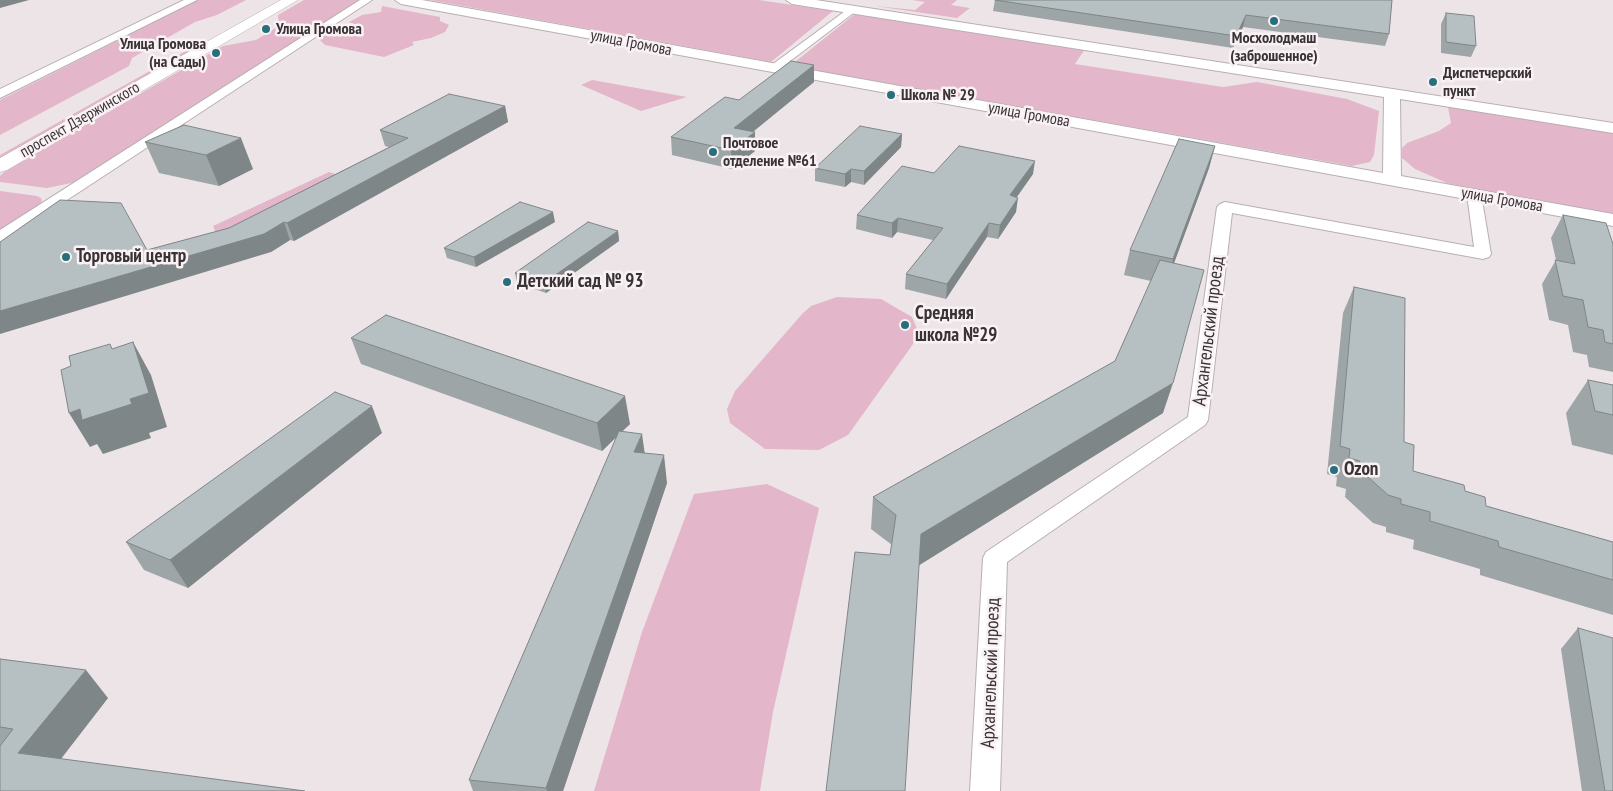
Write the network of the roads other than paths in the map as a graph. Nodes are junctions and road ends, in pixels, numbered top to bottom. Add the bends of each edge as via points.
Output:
1 (192, 0) edge
2 (267, 0) edge
3 (291, 0) edge
4 (367, 0) edge
5 (402, 0) edge
6 (792, 0) edge
7 (852, 9) junction
8 (773, 69) junction
9 (0, 94) edge
10 (1392, 94) junction
11 (1613, 128) edge
12 (9, 142) dead end
13 (0, 166) edge
14 (1392, 179) junction
15 (1474, 194) junction
16 (1613, 220) edge
17 (0, 237) edge
18 (986, 791) edge

1 - 9 street
2 - 12 main road, проспект Дзержинского
3 - 13 main road, проспект Дзержинского
4 - 17 street
5 - 8 street, улица Громова
6 - 7 street
7 - 8 street
7 - 10 street
8 - 14 street, улица Громова
10 - 11 street
10 - 14 street
14 - 15 street, улица Громова
15 - 16 street, улица Громова
15 - 18 street, Архангельский проезд via 1484,254 1225,207 1198,420 995,558

